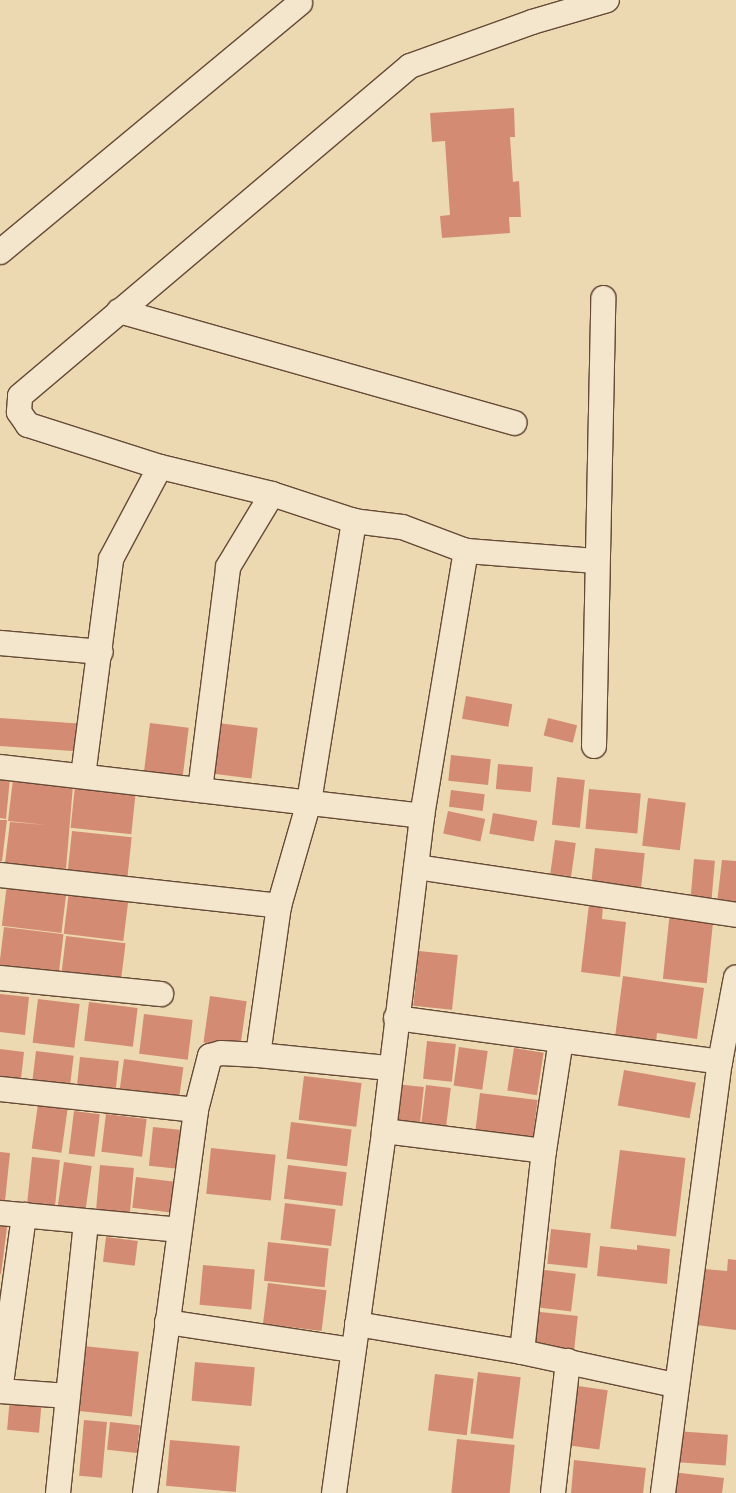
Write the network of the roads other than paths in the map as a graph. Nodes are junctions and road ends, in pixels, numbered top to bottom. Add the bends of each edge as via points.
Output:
1 (607, 0) edge
2 (300, 2) dead end
3 (0, 252) edge
4 (603, 298) dead end
5 (119, 311) junction
6 (514, 423) dead end
7 (160, 467) junction
8 (272, 494) junction
9 (354, 521) junction
10 (466, 551) junction
11 (598, 561) junction
12 (0, 643) edge
13 (101, 652) junction
14 (594, 746) dead end
15 (0, 767) edge
16 (83, 776) junction
17 (200, 790) junction
18 (309, 802) junction
19 (422, 816) junction
20 (416, 867) junction
21 (0, 875) edge
22 (280, 906) junction
23 (736, 915) edge
24 (736, 977) edge
25 (0, 978) edge
26 (161, 994) dead end
27 (396, 1018) junction
28 (561, 1040) junction
29 (258, 1055) junction
30 (720, 1062) junction
31 (389, 1068) junction
32 (0, 1089) edge
33 (196, 1110) junction
34 (384, 1131) junction
35 (544, 1152) junction
36 (0, 1212) edge
37 (24, 1215) junction
38 (86, 1222) junction
39 (179, 1230) junction
40 (167, 1322) junction
41 (357, 1324) junction
42 (353, 1350) junction
43 (522, 1352) junction
44 (568, 1361) junction
45 (675, 1385) junction
46 (0, 1391) edge
47 (68, 1396) junction
48 (58, 1493) edge
49 (145, 1493) edge
50 (334, 1493) edge
51 (553, 1493) edge
52 (662, 1493) edge

1 - 5 street via 532,22 410,66 294,167
2 - 3 street
4 - 11 street
5 - 6 street
5 - 7 street via 20,396 19,412 28,425
7 - 8 street
7 - 13 street via 111,559
8 - 9 street
8 - 17 street via 228,567
9 - 10 street via 402,527
9 - 18 street
10 - 11 street
10 - 19 street
11 - 14 street
12 - 13 street
13 - 16 street
15 - 16 street
16 - 17 street
17 - 18 street
18 - 19 street
18 - 22 street
19 - 20 street
20 - 23 street
20 - 27 street
21 - 22 street
22 - 29 street
24 - 30 street
25 - 26 street
27 - 28 street
27 - 31 street
28 - 30 street
28 - 35 street
29 - 31 street
29 - 33 street via 221,1053 210,1056
30 - 45 street
31 - 34 street
32 - 33 street
33 - 39 street
34 - 35 street
34 - 41 street
35 - 43 street
36 - 37 street
37 - 38 street
37 - 46 street
38 - 39 street
38 - 47 street
39 - 40 street
40 - 42 street
40 - 49 street
41 - 42 street
41 - 43 street
42 - 50 street
43 - 44 street
44 - 45 street
44 - 51 street
45 - 52 street
46 - 47 street
47 - 48 street

